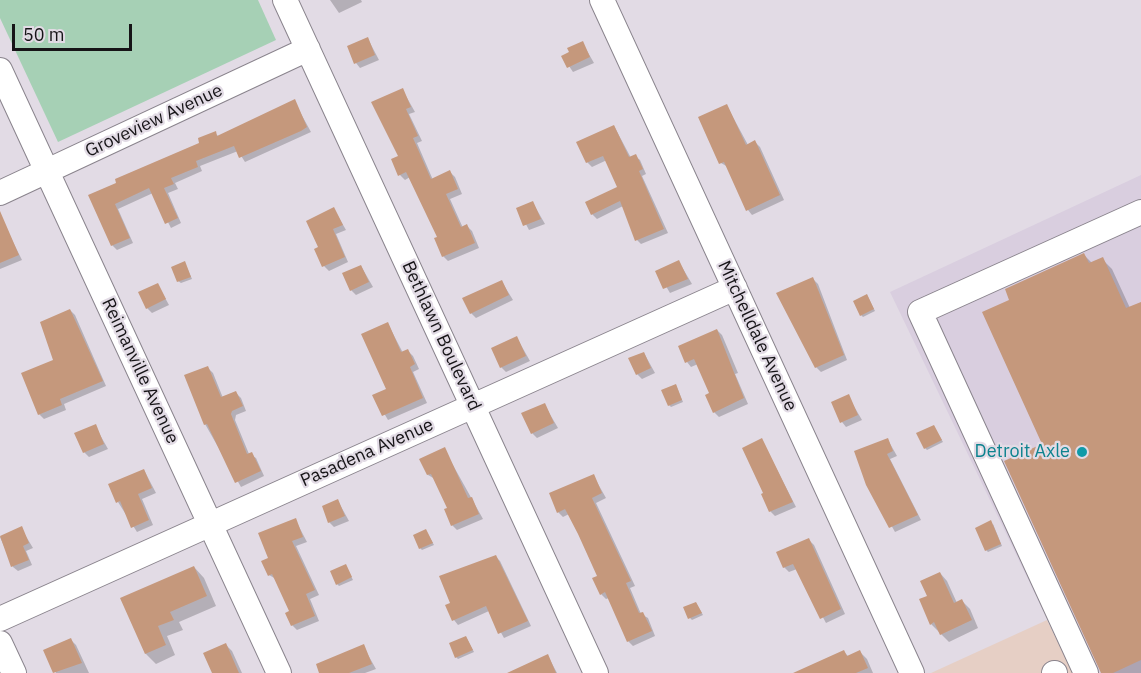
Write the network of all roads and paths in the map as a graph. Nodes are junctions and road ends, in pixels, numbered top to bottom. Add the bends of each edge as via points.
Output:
1 (285, 0) edge
2 (602, 0) edge
3 (308, 49) junction
4 (0, 70) edge
5 (47, 171) junction
6 (0, 193) edge
7 (1141, 212) edge
8 (735, 288) junction
9 (473, 406) junction
10 (210, 524) junction
11 (0, 619) edge
12 (0, 643) edge
13 (14, 673) edge
14 (279, 673) edge
15 (596, 673) edge
16 (912, 673) edge
17 (1086, 673) edge

1 - 3 street, Bethlawn Boulevard
2 - 8 street, Mitchelldale Avenue
3 - 5 street, Groveview Avenue
3 - 9 street, Bethlawn Boulevard
4 - 5 street, Reimanville Avenue
5 - 6 street, Groveview Avenue
5 - 10 street, Reimanville Avenue
7 - 17 street via 920,312
8 - 9 street, Pasadena Avenue
8 - 16 street, Mitchelldale Avenue
9 - 10 street, Pasadena Avenue
9 - 15 street, Bethlawn Boulevard
10 - 11 street, Pasadena Avenue
10 - 14 street, Reimanville Avenue
12 - 13 street

